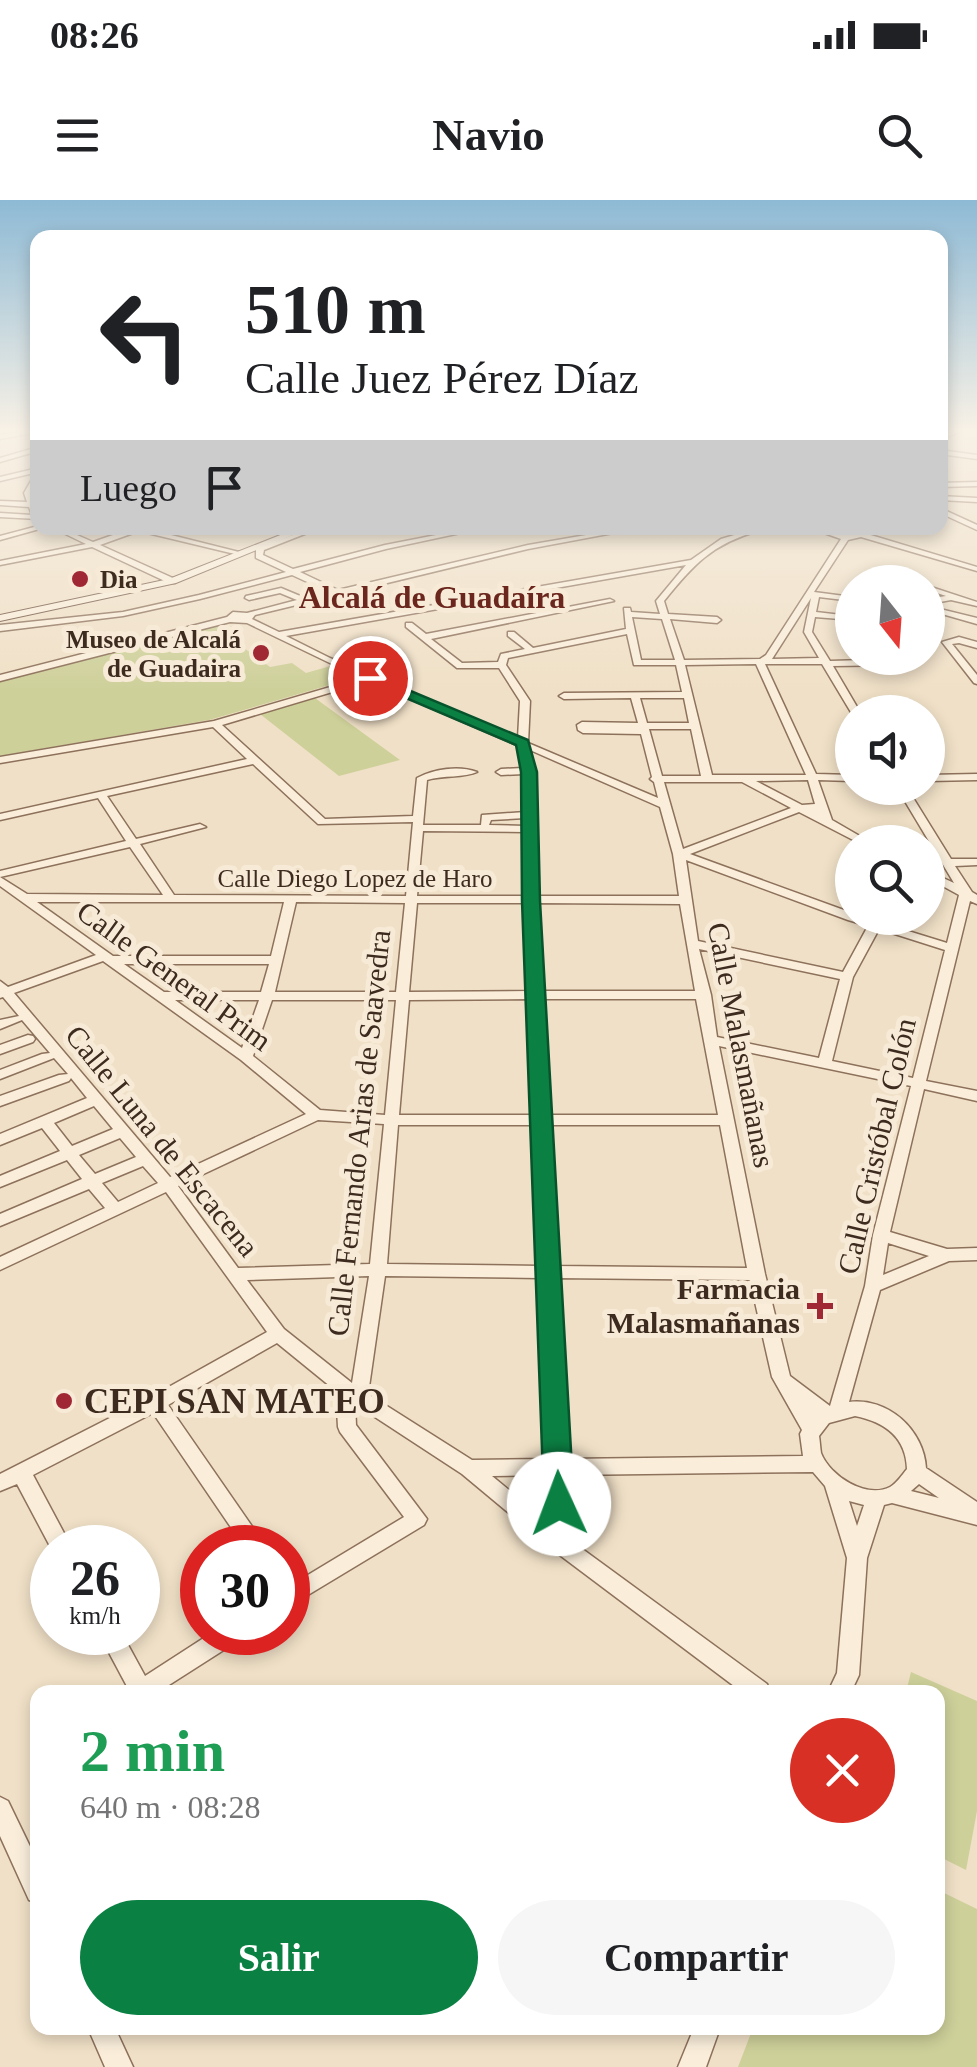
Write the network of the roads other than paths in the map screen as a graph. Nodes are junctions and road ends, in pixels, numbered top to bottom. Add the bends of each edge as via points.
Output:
1 (30, 530) edge
2 (72, 535) edge
3 (118, 535) edge
4 (165, 535) edge
5 (287, 535) edge
6 (300, 535) edge
7 (448, 535) edge
8 (596, 535) edge
9 (730, 535) edge
10 (846, 535) edge
11 (846, 535) edge
12 (860, 535) edge
13 (0, 538) edge
14 (93, 544) junction
15 (260, 552) junction
16 (239, 554) junction
17 (227, 562) dead end
18 (692, 562) junction
19 (0, 563) edge
20 (977, 569) edge
21 (290, 570) junction
22 (172, 582) junction
23 (581, 586) dead end
24 (521, 591) junction
25 (337, 592) junction
26 (816, 594) junction
27 (945, 594) edge
28 (835, 596) edge
29 (249, 598) dead end
30 (961, 599) junction
31 (305, 600) junction
32 (945, 600) edge
33 (660, 601) junction
34 (465, 602) junction
35 (610, 602) junction
36 (977, 604) edge
37 (554, 612) junction
38 (628, 612) junction
39 (945, 612) edge
40 (123, 614) junction
41 (483, 614) dead end
42 (667, 614) junction
43 (810, 614) junction
44 (835, 616) edge
45 (174, 617) dead end
46 (249, 617) junction
47 (0, 618) edge
48 (717, 620) dead end
49 (977, 621) edge
50 (408, 626) dead end
51 (0, 628) edge
52 (196, 628) junction
53 (629, 630) junction
54 (787, 630) junction
55 (808, 632) junction
56 (512, 634) dead end
57 (278, 635) junction
58 (426, 638) junction
59 (133, 644) junction
60 (977, 645) edge
61 (530, 649) junction
62 (680, 662) junction
63 (760, 662) junction
64 (825, 662) junction
65 (835, 662) edge
66 (502, 665) junction
67 (0, 678) edge
68 (370, 678) junction
69 (977, 681) edge
70 (688, 695) junction
71 (845, 695) edge
72 (564, 696) dead end
73 (635, 696) junction
74 (215, 724) junction
75 (695, 726) junction
76 (643, 728) junction
77 (523, 743) junction
78 (0, 760) edge
79 (252, 761) junction
80 (472, 772) dead end
81 (502, 772) dead end
82 (529, 772) junction
83 (707, 777) junction
84 (977, 777) edge
85 (808, 778) junction
86 (835, 778) edge
87 (945, 778) edge
88 (655, 779) junction
89 (744, 780) junction
90 (100, 795) junction
91 (663, 804) junction
92 (912, 805) edge
93 (823, 806) junction
94 (798, 809) junction
95 (0, 817) edge
96 (530, 822) junction
97 (418, 824) junction
98 (827, 824) junction
99 (200, 827) dead end
100 (835, 828) edge
101 (131, 842) junction
102 (679, 854) junction
103 (977, 862) edge
104 (948, 863) junction
105 (0, 880) edge
106 (945, 883) edge
107 (972, 897) edge
108 (26, 898) junction
109 (172, 900) junction
110 (291, 900) junction
111 (409, 900) junction
112 (684, 900) junction
113 (531, 901) junction
114 (835, 910) edge
115 (870, 935) edge
116 (908, 935) edge
117 (692, 944) junction
118 (954, 949) junction
119 (106, 959) junction
120 (276, 960) junction
121 (848, 977) junction
122 (2, 990) edge
123 (536, 995) junction
124 (704, 995) junction
125 (164, 996) junction
126 (268, 996) junction
127 (405, 996) junction
128 (16, 1019) dead end
129 (0, 1025) edge
130 (28, 1039) dead end
131 (712, 1040) junction
132 (0, 1050) edge
133 (48, 1057) dead end
134 (246, 1057) junction
135 (825, 1061) junction
136 (0, 1075) edge
137 (64, 1078) dead end
138 (918, 1085) junction
139 (977, 1096) edge
140 (96, 1100) junction
141 (0, 1102) edge
142 (316, 1115) junction
143 (393, 1120) junction
144 (540, 1120) junction
145 (728, 1120) junction
146 (44, 1122) junction
147 (122, 1131) junction
148 (0, 1140) edge
149 (69, 1152) junction
150 (146, 1159) junction
151 (91, 1180) junction
152 (0, 1182) edge
153 (170, 1187) junction
154 (116, 1211) junction
155 (0, 1220) edge
156 (881, 1236) junction
157 (977, 1254) edge
158 (947, 1255) junction
159 (0, 1264) edge
160 (378, 1270) junction
161 (549, 1272) junction
162 (236, 1274) junction
163 (756, 1274) junction
164 (872, 1286) junction
165 (278, 1334) junction
166 (781, 1377) junction
167 (352, 1391) junction
168 (156, 1403) junction
169 (833, 1412) junction
170 (812, 1430) junction
171 (814, 1464) junction
172 (557, 1465) junction
173 (469, 1468) junction
174 (21, 1472) junction
175 (917, 1472) junction
176 (0, 1483) edge
177 (834, 1484) junction
178 (884, 1496) junction
179 (977, 1515) edge
180 (50, 1525) edge
181 (241, 1525) edge
182 (560, 1544) junction
183 (858, 1558) junction
184 (310, 1583) edge
185 (121, 1655) edge
186 (197, 1655) edge
187 (138, 1685) edge
188 (150, 1685) edge
189 (750, 1685) edge
190 (843, 1685) edge
191 (0, 1810) edge
192 (30, 1873) edge
193 (104, 2035) edge
194 (703, 2035) edge
195 (119, 2067) edge
196 (692, 2067) edge

1 - 13 street
2 - 14 street
3 - 14 street
4 - 16 street
5 - 16 main road
6 - 15 street
7 - 21 street
8 - 25 street
9 - 18 street
10 - 26 street
11 - 54 street
12 - 20 street
14 - 19 street
14 - 22 street
15 - 17 street
15 - 21 street
16 - 22 main road
18 - 24 street
18 - 33 street
21 - 25 street
21 - 40 street
22 - 47 main road
23 - 35 street
24 - 34 street
24 - 37 street
25 - 31 street
26 - 28 street
26 - 43 street
27 - 30 street
29 - 31 street via 281,590
30 - 32 street
30 - 36 street
31 - 46 street
33 - 38 street
33 - 42 street
34 - 41 street
34 - 57 street
35 - 37 street
35 - 38 street
37 - 58 street
38 - 42 street
38 - 53 street
39 - 49 street
40 - 51 street
40 - 59 street
42 - 48 street
42 - 62 street
43 - 44 street
43 - 55 street
45 - 52 street
46 - 52 street
46 - 57 street
50 - 58 street
52 - 59 street
53 - 61 street
53 - 62 street via 636,663
54 - 55 street
54 - 63 street
55 - 64 street
56 - 61 street
57 - 68 street
58 - 66 street via 460,666
59 - 67 street
60 - 69 street via 946,642
61 - 66 street via 504,656
62 - 63 street
62 - 70 street
63 - 64 street
63 - 85 street
64 - 65 street
64 - 71 street
66 - 77 street via 525,701
68 - 74 street
68 - 77 street
70 - 73 street
70 - 75 street
72 - 73 street
73 - 76 street, Calle Malasmañanas
74 - 78 street
74 - 79 street
75 - 76 street
75 - 83 street
76 - 76 street via 582,725 583,730
76 - 88 street, Calle Malasmañanas
77 - 82 street
77 - 91 street
79 - 90 street
79 - 97 street via 322,822
80 - 97 street, Calle Fernando Arias de Saavedra via 422,778
81 - 82 street
82 - 96 street
83 - 88 street
83 - 89 street
84 - 87 street
85 - 86 street
85 - 89 street
85 - 93 street
88 - 91 street, Calle Malasmañanas
89 - 94 street
90 - 95 street
90 - 101 street
91 - 102 street, Calle Malasmañanas
92 - 104 street
93 - 94 street
93 - 98 street
94 - 98 street
94 - 102 street
96 - 97 street
96 - 113 street
97 - 111 street, Calle Fernando Arias de Saavedra
98 - 100 street
99 - 101 street
101 - 105 street
101 - 109 street
102 - 112 street, Calle Malasmañanas
102 - 114 street
103 - 104 street
104 - 107 street
105 - 108 street, Calle General Prim
106 - 107 street
107 - 118 street, Calle Cristóbal Colón
108 - 109 street, Calle Diego Lopez de Haro
108 - 119 street, Calle General Prim
109 - 110 street, Calle Diego Lopez de Haro
110 - 111 street, Calle Diego Lopez de Haro
110 - 120 street
111 - 113 street, Calle Diego Lopez de Haro
111 - 127 street, Calle Fernando Arias de Saavedra
112 - 113 street, Calle Diego Lopez de Haro
112 - 117 street, Calle Malasmañanas
113 - 123 street
115 - 121 street
116 - 118 street
117 - 121 street
117 - 124 street, Calle Malasmañanas
118 - 138 street, Calle Cristóbal Colón
119 - 120 street
119 - 122 street
119 - 125 street, Calle General Prim
120 - 126 street
121 - 135 street
122 - 140 street, Calle Luna de Escacena
123 - 124 street
123 - 127 street
123 - 144 street
124 - 131 street, Calle Malasmañanas
125 - 126 street
125 - 134 street, Calle General Prim
126 - 127 street
126 - 134 street
127 - 143 street, Calle Fernando Arias de Saavedra
128 - 129 street
130 - 132 street
131 - 135 street
131 - 145 street, Calle Malasmañanas
133 - 136 street
134 - 142 street, Calle General Prim
135 - 138 street
137 - 141 street
138 - 139 street
138 - 156 street, Calle Cristóbal Colón
140 - 146 street
140 - 147 street, Calle Luna de Escacena
142 - 143 street
142 - 153 street
143 - 144 street
143 - 160 street, Calle Fernando Arias de Saavedra
144 - 145 street
144 - 161 street
145 - 163 street, Calle Malasmañanas
146 - 148 street
146 - 149 street
147 - 149 street
147 - 150 street, Calle Luna de Escacena
149 - 151 street
149 - 152 street
150 - 151 street
150 - 153 street, Calle Luna de Escacena
151 - 154 street
151 - 155 street
153 - 154 street
153 - 162 street, Calle Luna de Escacena
154 - 159 street
156 - 158 street
156 - 164 street, Calle Cristóbal Colón
157 - 158 street
158 - 164 street
160 - 161 street
160 - 162 street
160 - 167 street, Calle Fernando Arias de Saavedra
161 - 163 street
161 - 172 street
162 - 165 street, Calle Luna de Escacena
163 - 166 street, Calle Malasmañanas
164 - 169 street, Calle Cristóbal Colón
165 - 167 street, Calle Luna de Escacena
165 - 168 street
166 - 169 street
166 - 170 street, Calle Malasmañanas
167 - 173 street, Calle Luna de Escacena
167 - 184 street, Calle Fernando Arias de Saavedra via 347,1427 417,1519
168 - 174 street
168 - 181 street
169 - 170 street
169 - 175 street via 873,1411 903,1429 913,1443
170 - 171 street
171 - 172 street
171 - 177 street
172 - 173 street
172 - 182 street
173 - 182 street, Calle Luna de Escacena
174 - 176 street
174 - 180 street
175 - 178 street via 903,1490
175 - 179 street
177 - 178 street via 859,1496
177 - 183 street
178 - 179 street
178 - 183 street
182 - 189 street, Calle Luna de Escacena
183 - 190 street
185 - 187 street
186 - 188 street
191 - 192 street
193 - 195 street
194 - 196 street

